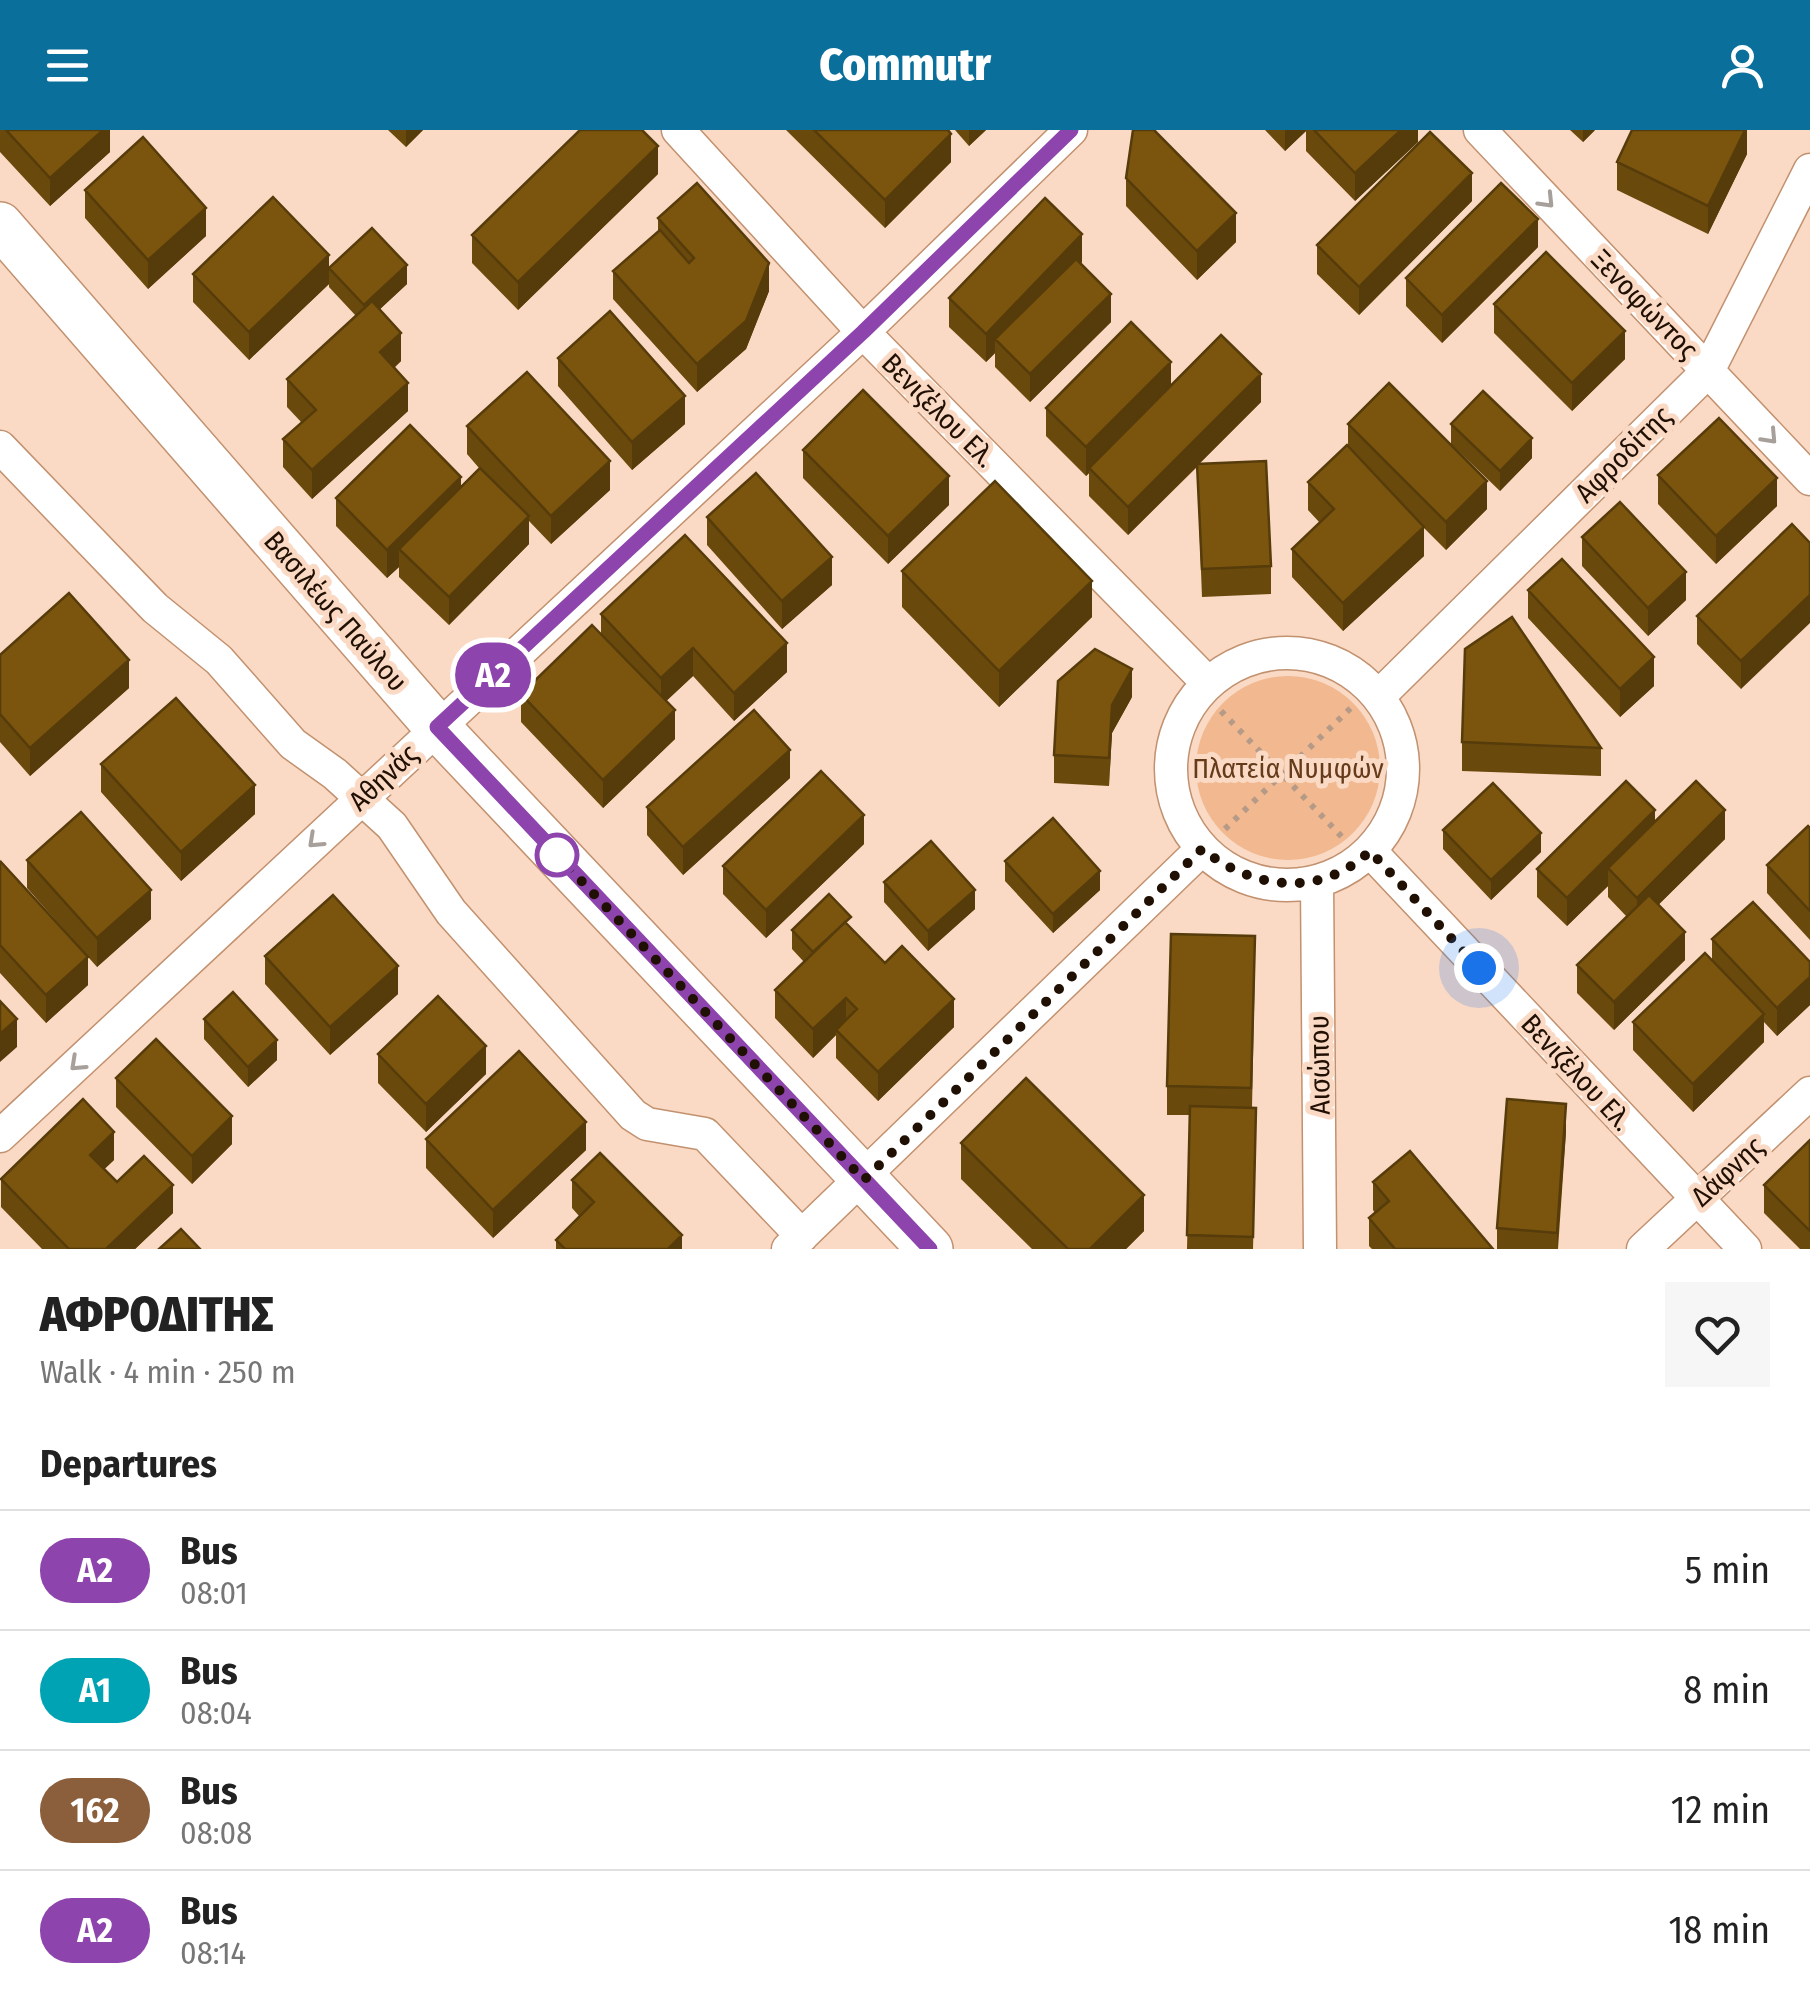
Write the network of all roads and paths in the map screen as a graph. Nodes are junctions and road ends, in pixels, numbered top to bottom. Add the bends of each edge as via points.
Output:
1 (678, 130) edge
2 (1071, 130) edge
3 (1480, 130) edge
4 (1810, 170) edge
5 (0, 225) edge
6 (863, 332) junction
7 (1708, 371) junction
8 (0, 447) edge
9 (1810, 479) edge
10 (1204, 686) junction
11 (1375, 692) junction
12 (437, 727) junction
13 (1283, 776) junction
14 (362, 797) junction
15 (1202, 849) junction
16 (1366, 855) junction
17 (1317, 881) junction
18 (1810, 1093) edge
19 (0, 1136) edge
20 (864, 1180) junction
21 (1697, 1200) junction
22 (795, 1242) edge
23 (930, 1249) edge
24 (1320, 1249) edge
25 (1643, 1249) edge
26 (1744, 1249) edge

1 - 6 street, Βενιζέλου Ελ.
2 - 6 street, Αθηνάς
3 -> 7 street, Ξενοφώντος
4 - 7 street, Αφροδίτης
5 - 12 street, Βασιλέως Παύλου
6 - 10 street, Βενιζέλου Ελ.
6 - 12 street, Αθηνάς
7 -> 9 street, Ξενοφώντος
7 - 11 street, Αφροδίτης
8 - 14 street via 164,616 219,660 293,744
10 - 11 street via 1238,663 1272,653 1308,654 1342,666
10 - 13 path
10 - 15 street via 1181,718 1171,770 1182,821
11 - 13 path
11 - 16 street via 1398,733 1404,775 1394,816
12 - 14 street, Αθηνάς
12 - 20 street, Βασιλέως Παύλου
13 - 15 path
13 - 16 path
14 -> 19 street, Αθηνάς
14 - 22 street via 412,850 451,912 633,1115 647,1124 705,1134
15 - 17 street via 1256,881
15 - 20 street
16 - 17 street
16 - 21 street, Βενιζέλου Ελ.
17 - 24 street, Αισώπου
18 - 21 street, Δάφνης
20 - 22 street
20 - 23 street, Βασιλέως Παύλου
21 - 25 street, Δάφνης
21 - 26 street, Βενιζέλου Ελ.

